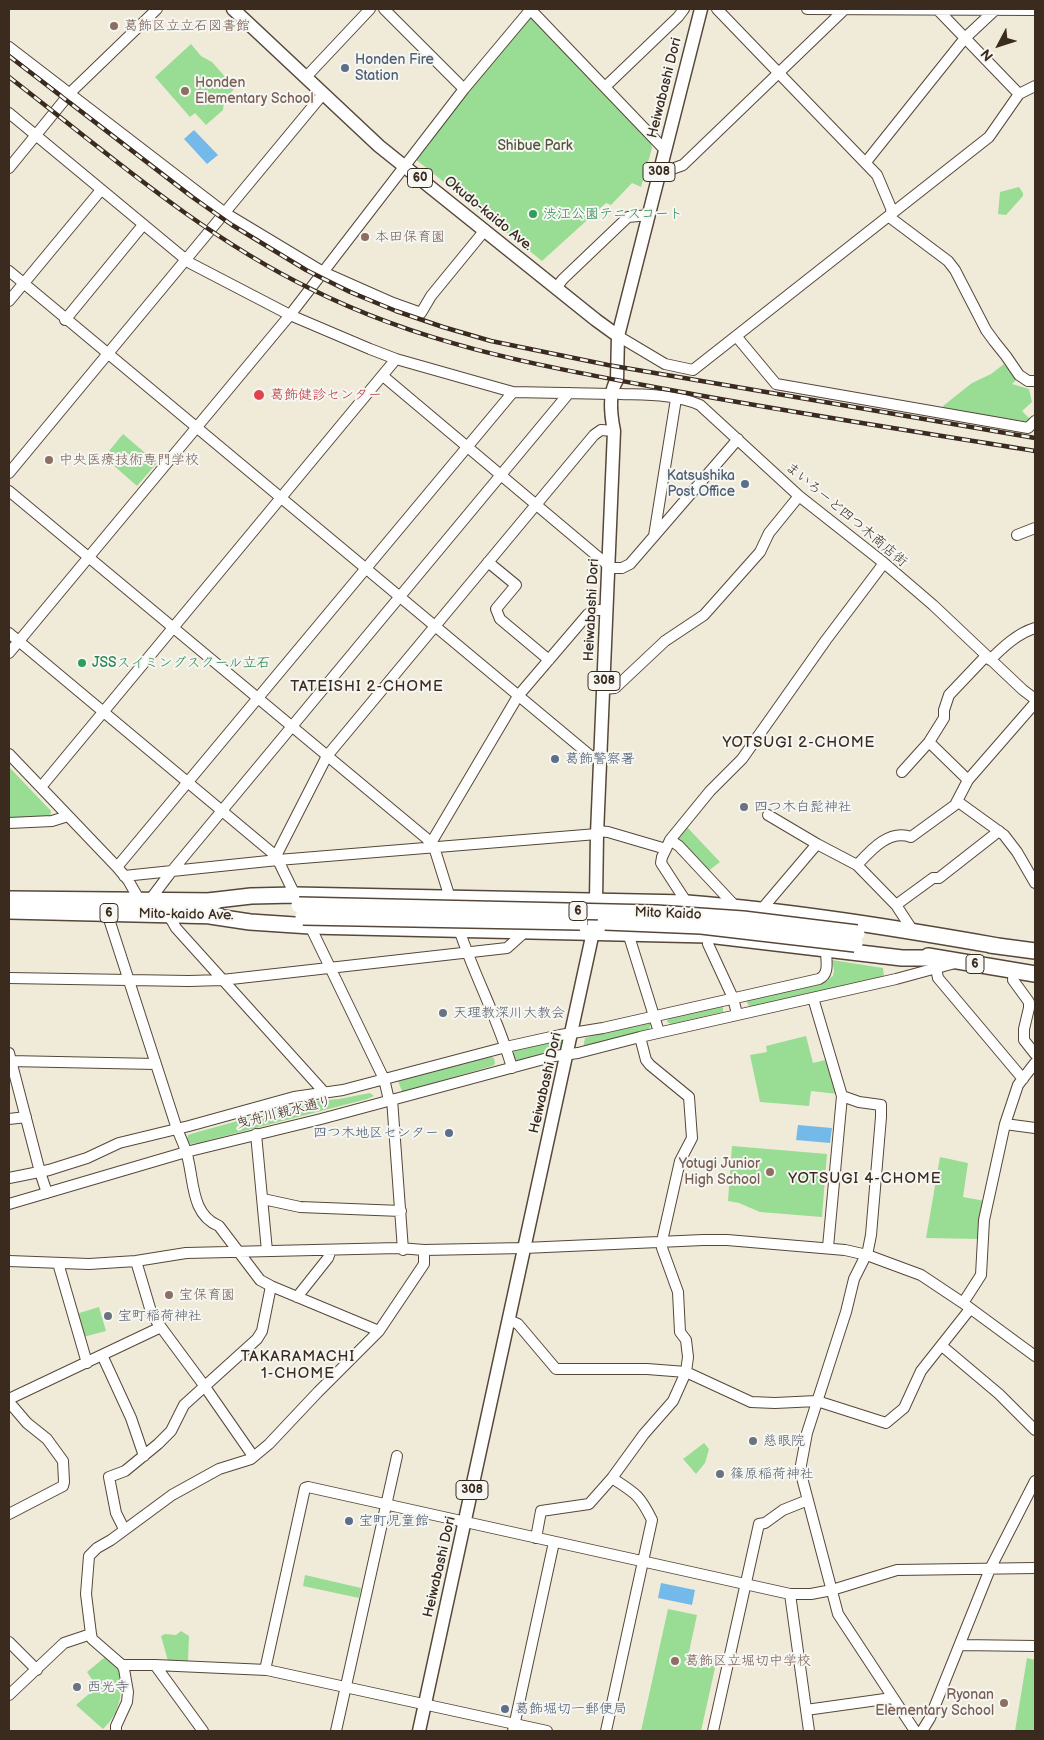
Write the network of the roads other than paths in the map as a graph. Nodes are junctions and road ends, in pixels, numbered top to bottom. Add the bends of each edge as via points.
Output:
1 (156, 9) edge
2 (234, 9) edge
3 (370, 9) edge
4 (384, 9) edge
5 (530, 9) edge
6 (684, 9) edge
7 (701, 9) edge
8 (717, 9) edge
9 (807, 9) edge
10 (844, 9) edge
11 (937, 9) edge
12 (996, 9) edge
13 (1035, 10) edge
14 (965, 38) junction
15 (9, 47) edge
16 (778, 73) junction
17 (306, 78) junction
18 (606, 86) junction
19 (1035, 86) edge
20 (464, 89) junction
21 (70, 94) junction
22 (323, 94) junction
23 (1019, 94) junction
24 (9, 113) edge
25 (36, 135) junction
26 (665, 150) junction
27 (866, 162) junction
28 (405, 166) junction
29 (660, 167) junction
30 (9, 168) edge
31 (101, 190) junction
32 (225, 213) junction
33 (891, 214) junction
34 (648, 215) junction
35 (143, 225) junction
36 (484, 230) junction
37 (186, 260) junction
38 (9, 271) edge
39 (323, 272) junction
40 (23, 283) junction
41 (556, 288) junction
42 (9, 300) edge
43 (290, 315) junction
44 (65, 320) junction
45 (618, 336) junction
46 (736, 336) junction
47 (108, 354) junction
48 (396, 359) junction
49 (383, 376) junction
50 (1035, 381) edge
51 (513, 392) junction
52 (569, 393) junction
53 (617, 394) junction
54 (676, 399) junction
55 (1035, 421) edge
56 (196, 428) junction
57 (614, 431) junction
58 (738, 439) junction
59 (467, 446) junction
60 (9, 473) edge
61 (500, 475) junction
62 (9, 491) edge
63 (799, 496) junction
64 (281, 498) junction
65 (536, 504) junction
66 (1035, 528) edge
67 (1017, 535) dead end
68 (654, 538) junction
69 (89, 557) junction
70 (488, 562) junction
71 (884, 564) junction
72 (610, 567) junction
73 (366, 569) junction
74 (400, 597) junction
75 (607, 610) junction
76 (434, 626) junction
77 (173, 627) junction
78 (1035, 628) edge
79 (9, 633) edge
80 (19, 642) junction
81 (9, 653) edge
82 (988, 658) junction
83 (549, 660) junction
84 (603, 689) junction
85 (1023, 690) junction
86 (518, 696) junction
87 (258, 698) junction
88 (1035, 699) edge
89 (1035, 703) edge
90 (103, 712) junction
91 (292, 727) junction
92 (929, 742) junction
93 (9, 754) edge
94 (327, 756) junction
95 (601, 759) junction
96 (902, 772) dead end
97 (968, 780) junction
98 (188, 782) junction
99 (41, 787) junction
100 (958, 801) junction
101 (223, 811) junction
102 (768, 815) dead end
103 (68, 816) junction
104 (9, 823) edge
105 (999, 831) junction
106 (597, 832) junction
107 (817, 844) junction
108 (433, 845) junction
109 (668, 845) junction
110 (277, 858) junction
111 (857, 865) junction
112 (117, 867) junction
113 (172, 872) junction
114 (124, 876) junction
115 (1035, 884) edge
116 (450, 898) junction
117 (144, 901) junction
118 (596, 901) junction
119 (687, 903) junction
120 (896, 906) junction
121 (736, 907) junction
122 (9, 908) edge
123 (209, 908) junction
124 (760, 910) junction
125 (302, 911) junction
126 (107, 913) junction
127 (168, 914) junction
128 (459, 929) junction
129 (527, 930) junction
130 (914, 931) junction
131 (593, 932) junction
132 (628, 933) junction
133 (708, 935) junction
134 (856, 938) junction
135 (998, 946) junction
136 (826, 950) junction
137 (1035, 951) edge
138 (467, 953) junction
139 (936, 963) junction
140 (330, 968) junction
141 (1014, 970) junction
142 (1035, 972) edge
143 (9, 978) edge
144 (130, 980) junction
145 (222, 980) junction
146 (733, 998) junction
147 (813, 998) junction
148 (737, 1014) junction
149 (654, 1017) junction
150 (659, 1032) junction
151 (572, 1033) junction
152 (640, 1037) junction
153 (506, 1047) junction
154 (1035, 1054) edge
155 (567, 1055) junction
156 (9, 1059) edge
157 (1035, 1063) edge
158 (156, 1064) junction
159 (512, 1068) junction
160 (384, 1079) junction
161 (1023, 1079) junction
162 (324, 1092) junction
163 (842, 1096) junction
164 (391, 1100) junction
165 (26, 1117) junction
166 (9, 1119) edge
167 (1005, 1124) junction
168 (1035, 1128) edge
169 (177, 1129) junction
170 (256, 1134) junction
171 (186, 1152) junction
172 (40, 1172) junction
173 (9, 1178) edge
174 (47, 1193) junction
175 (263, 1199) junction
176 (9, 1204) edge
177 (401, 1211) junction
178 (662, 1241) junction
179 (524, 1248) junction
180 (828, 1248) junction
181 (331, 1250) junction
182 (403, 1250) junction
183 (424, 1250) junction
184 (267, 1251) junction
185 (240, 1253) junction
186 (867, 1255) junction
187 (9, 1261) edge
188 (136, 1261) junction
189 (58, 1262) junction
190 (271, 1286) junction
191 (297, 1296) junction
192 (967, 1306) junction
193 (509, 1320) junction
194 (161, 1327) junction
195 (379, 1331) junction
196 (942, 1346) junction
197 (102, 1355) junction
198 (1035, 1356) edge
199 (87, 1363) junction
200 (686, 1372) junction
201 (205, 1387) junction
202 (10, 1396) edge
203 (817, 1401) junction
204 (1035, 1430) edge
205 (144, 1456) junction
206 (253, 1456) junction
207 (398, 1456) dead end
208 (612, 1478) junction
209 (1035, 1481) edge
210 (808, 1500) junction
211 (386, 1505) junction
212 (9, 1514) edge
213 (465, 1523) junction
214 (124, 1530) junction
215 (536, 1538) junction
216 (554, 1542) junction
217 (644, 1562) junction
218 (1035, 1568) edge
219 (990, 1569) junction
220 (745, 1584) junction
221 (832, 1590) junction
222 (790, 1594) junction
223 (91, 1634) junction
224 (9, 1642) edge
225 (960, 1645) junction
226 (1035, 1646) edge
227 (122, 1665) junction
228 (155, 1665) junction
229 (37, 1670) junction
230 (265, 1670) junction
231 (347, 1687) junction
232 (9, 1695) edge
233 (892, 1698) junction
234 (424, 1705) junction
235 (806, 1710) junction
236 (514, 1728) edge
237 (116, 1731) edge
238 (203, 1731) edge
239 (336, 1731) edge
240 (419, 1731) edge
241 (547, 1731) edge
242 (606, 1731) edge
243 (713, 1731) edge
244 (809, 1731) edge
245 (914, 1731) edge
246 (922, 1731) edge

1 - 21 street
2 - 17 main road, Okudo-kaido Ave. / 60
3 - 17 street
4 - 20 street
5 - 18 street
5 - 20 street
6 - 18 street
7 - 26 main road, Heiwabashi Dori / 308
8 - 16 street
9 - 10 street
10 - 11 street
10 - 16 street
11 - 12 street
11 - 14 street
12 - 13 street
12 - 14 street
14 - 23 street
14 - 27 street
15 - 21 street
16 - 27 street
16 - 29 street via 683,165 672,169
17 - 22 main road, Okudo-kaido Ave. / 60
18 - 26 street
19 - 23 street
20 - 28 street
21 - 25 street
21 - 32 street
22 - 28 main road, Okudo-kaido Ave. / 60
22 - 32 street
23 - 33 street via 989,137
24 - 25 street, まいろーど四つ木商店街
25 - 30 street
25 - 31 street, まいろーど四つ木商店街
26 - 29 main road, Heiwabashi Dori / 308
27 - 33 street via 880,180
28 - 36 main road, Okudo-kaido Ave. / 60
28 - 39 street
29 - 34 main road, Heiwabashi Dori / 308
31 - 35 street, まいろーど四つ木商店街
31 - 40 street
32 - 37 street
32 - 39 street
33 - 46 street
33 - 50 street via 892,219 948,261 986,330 1019,376
34 - 41 street via 628,217
34 - 45 main road, Heiwabashi Dori / 308
35 - 37 street, まいろーど四つ木商店街
35 - 44 street
36 - 39 street via 421,313
36 - 41 main road, Okudo-kaido Ave. / 60
37 - 43 street, まいろーど四つ木商店街
37 - 47 street
38 - 40 street
39 - 43 street
40 - 42 street
40 - 44 street
41 - 45 main road, Okudo-kaido Ave. / 60
43 - 48 street, まいろーど四つ木商店街
43 - 56 street
44 - 47 street
45 - 46 street via 665,364 693,370
45 - 53 main road, Heiwabashi Dori / 308 via 617,380 614,385
46 - 55 street via 776,384 1028,428
47 - 56 street
47 - 60 street
48 - 49 street
48 - 51 street, まいろーど四つ木商店街
49 - 59 street
49 - 64 street
51 - 52 street, まいろーど四つ木商店街
51 - 59 street
52 - 53 street, まいろーど四つ木商店街
52 - 61 street
53 - 54 street, まいろーど四つ木商店街
53 - 57 main road, Heiwabashi Dori / 308 via 611,416
54 - 58 street, まいろーど四つ木商店街 via 700,406
54 - 68 street
56 - 64 street
56 - 69 street
57 - 65 street via 601,430 594,435
57 - 72 main road, Heiwabashi Dori / 308
58 - 63 street, まいろーど四つ木商店街
58 - 68 street
59 - 61 street
59 - 73 street
61 - 65 street
61 - 74 street
62 - 69 street
63 - 71 street, まいろーど四つ木商店街
63 - 84 street via 769,533 760,552 704,615 665,641 616,688
64 - 73 street
64 - 77 street
65 - 70 street
65 - 72 street
66 - 67 street
68 - 72 street via 627,567
69 - 77 street
69 - 80 street
70 - 76 street
70 - 83 street via 516,586 496,609 500,619
71 - 82 street, まいろーど四つ木商店街
71 - 109 street via 742,760 710,791
72 - 75 main road, Heiwabashi Dori / 308
73 - 74 street
73 - 87 street
74 - 76 street
74 - 91 street
75 - 83 street via 588,614
75 - 84 main road, Heiwabashi Dori / 308
76 - 86 street
76 - 94 street
77 - 87 street
77 - 90 street
78 - 82 street via 1025,631
79 - 80 street
80 - 81 street
80 - 90 street
82 - 85 street, まいろーど四つ木商店街
82 - 92 street via 950,695 944,718
83 - 86 street
84 - 95 main road, Heiwabashi Dori / 308
85 - 88 street, まいろーど四つ木商店街
85 - 89 street
86 - 95 street via 592,757
86 - 108 street
87 - 91 street
87 - 98 street
89 - 97 street
90 - 98 street
90 - 99 street
91 - 94 street
91 - 101 street
92 - 96 street
92 - 97 street
93 - 99 street
94 - 108 street
94 - 110 street
95 - 106 main road, Heiwabashi Dori / 308
97 - 100 street
98 - 101 street
98 - 112 street
99 - 103 street
100 - 105 street
100 - 111 street via 911,837 896,835 882,842
101 - 110 street
101 - 113 street
102 - 107 street
103 - 104 street via 52,821
103 - 112 street
105 - 115 street via 1017,852
105 - 120 street via 939,878 933,878
106 - 108 street
106 - 109 street
106 - 118 main road, Heiwabashi Dori / 308
107 - 111 street
107 - 124 street
108 - 110 street
108 - 116 street
109 - 119 street via 661,864
109 - 121 street via 679,846
110 - 113 street
110 - 125 street
111 - 120 street
112 - 114 street
113 - 114 street
113 - 117 street
114 - 117 street
116 - 118 highway
116 - 125 highway
117 - 122 highway, Mito-kaido Ave. / 6
117 - 123 highway, Mito-kaido Ave. / 6
118 - 119 highway
118 - 131 main road, Heiwabashi Dori / 308
119 - 121 highway
120 - 130 street
121 - 124 highway
122 - 126 highway, Mito-kaido Ave. / 6
123 - 125 highway, Mito-kaido Ave. / 6
123 - 125 highway via 250,922
123 - 127 highway, Mito-kaido Ave. / 6
124 - 130 highway
125 - 128 highway
125 - 134 highway, Mito Kaido / 6, bridge via 674,914 743,919
125 - 140 street
126 - 127 highway, Mito-kaido Ave. / 6
126 - 144 street
127 - 145 street
128 - 129 highway
128 - 138 street
129 - 131 highway
129 - 138 street via 507,948
130 - 135 highway
131 - 132 highway
131 - 151 main road, Heiwabashi Dori / 308
132 - 133 highway
132 - 149 street
133 - 136 highway
133 - 146 street via 708,944
134 - 135 highway, Mito Kaido / 6
134 - 139 highway, Mito Kaido / 6
135 - 137 highway, Mito Kaido / 6
136 - 139 highway
136 - 146 street via 824,977
138 - 140 street
138 - 153 street
139 - 141 highway, Mito Kaido / 6 via 963,962
139 - 147 street, 曳舟川親水通り
139 - 161 street via 938,978
140 - 145 street
140 - 160 street
141 - 142 highway, Mito Kaido / 6
141 - 154 street via 1013,980 1029,1002 1024,1040
143 - 144 street
144 - 145 street
144 - 158 street
145 - 162 street
146 - 148 street
146 - 149 street
147 - 148 street, 曳舟川親水通り
147 - 163 street
148 - 150 street, 曳舟川親水通り
149 - 150 street
149 - 151 street
150 - 152 street, 曳舟川親水通り
151 - 153 street
151 - 155 main road, Heiwabashi Dori / 308
152 - 155 street, 曳舟川親水通り
152 - 178 street via 650,1065 689,1097 692,1138 680,1161
153 - 159 street
153 - 160 street
155 - 159 street, 曳舟川親水通り
155 - 179 main road, Heiwabashi Dori / 308
156 - 158 street
156 - 165 street
157 - 161 street
158 - 169 street
159 - 164 street, 曳舟川親水通り
160 - 162 street
160 - 164 street
161 - 167 street
162 - 169 street
163 - 180 street
163 - 186 street via 881,1106
164 - 170 street, 曳舟川親水通り
164 - 177 street
165 - 166 street
165 - 172 street
167 - 168 street
167 - 192 street via 984,1220 981,1275
169 - 171 street
169 - 172 street via 119,1143 87,1158
170 - 171 street, 曳舟川親水通り
170 - 175 street
171 - 174 street, 曳舟川親水通り
171 - 185 street via 201,1212 209,1222 219,1226
172 - 173 street
172 - 174 street
174 - 176 street, 曳舟川親水通り
175 - 177 street via 300,1207
175 - 184 street
177 - 182 street
178 - 179 street
178 - 180 street via 727,1240
178 - 200 street via 678,1292 680,1332 686,1340 688,1357
179 - 183 street
179 - 193 main road, Heiwabashi Dori / 308
180 - 186 street
181 - 182 street
181 - 184 street
181 - 191 street
182 - 183 street
183 - 195 street via 424,1264
184 - 185 street
185 - 188 street via 186,1253
185 - 190 street via 260,1280
186 - 192 street via 921,1275
186 - 203 street via 854,1279
187 - 189 street
188 - 189 street
188 - 194 street via 152,1315
189 - 199 street
190 - 191 street
190 - 201 street via 262,1330 257,1339
191 - 195 street
192 - 196 street
192 - 198 street
193 - 200 street via 518,1324 556,1369
193 - 213 main road, Heiwabashi Dori / 308
194 - 197 street
194 - 201 street
195 - 206 street via 269,1444
196 - 203 street via 921,1371 904,1408 886,1423
196 - 204 street via 999,1394
197 - 199 street
197 - 205 street via 131,1418
199 - 202 street
200 - 203 street via 751,1402
200 - 208 street via 673,1401
201 - 205 street via 184,1405 171,1431
201 - 206 street
202 - 212 street via 28,1423 47,1439 64,1461 64,1482 63,1486
203 - 210 street via 801,1465
205 - 214 street via 125,1471 109,1477 116,1513
206 - 214 street via 219,1469 172,1495
207 - 211 street
208 - 215 street via 590,1504 541,1511
208 - 217 street via 636,1493 652,1520
209 - 219 street
210 - 220 street via 759,1524
210 - 221 street
211 - 213 street
211 - 230 street via 305,1488
211 - 231 street
213 - 215 street
213 - 234 main road, Heiwabashi Dori / 308
214 - 223 street via 89,1556 86,1594
215 - 216 street
216 - 217 street
216 - 236 street
217 - 220 street
217 - 242 street
218 - 219 street
219 - 221 street via 896,1570
219 - 225 street
220 - 222 street
220 - 243 street
221 - 222 street
221 - 233 street via 838,1614
222 - 235 street
223 - 227 street via 92,1639
223 - 229 street via 64,1643
224 - 229 street
225 - 226 street
225 - 246 street
227 - 228 street
227 - 237 street via 127,1702
228 - 230 street
228 - 238 street
229 - 232 street
230 - 231 street
231 - 234 street
231 - 239 street
233 - 235 street
233 - 245 street
234 - 236 street
234 - 240 main road, Heiwabashi Dori / 308
235 - 244 street
236 - 241 street

